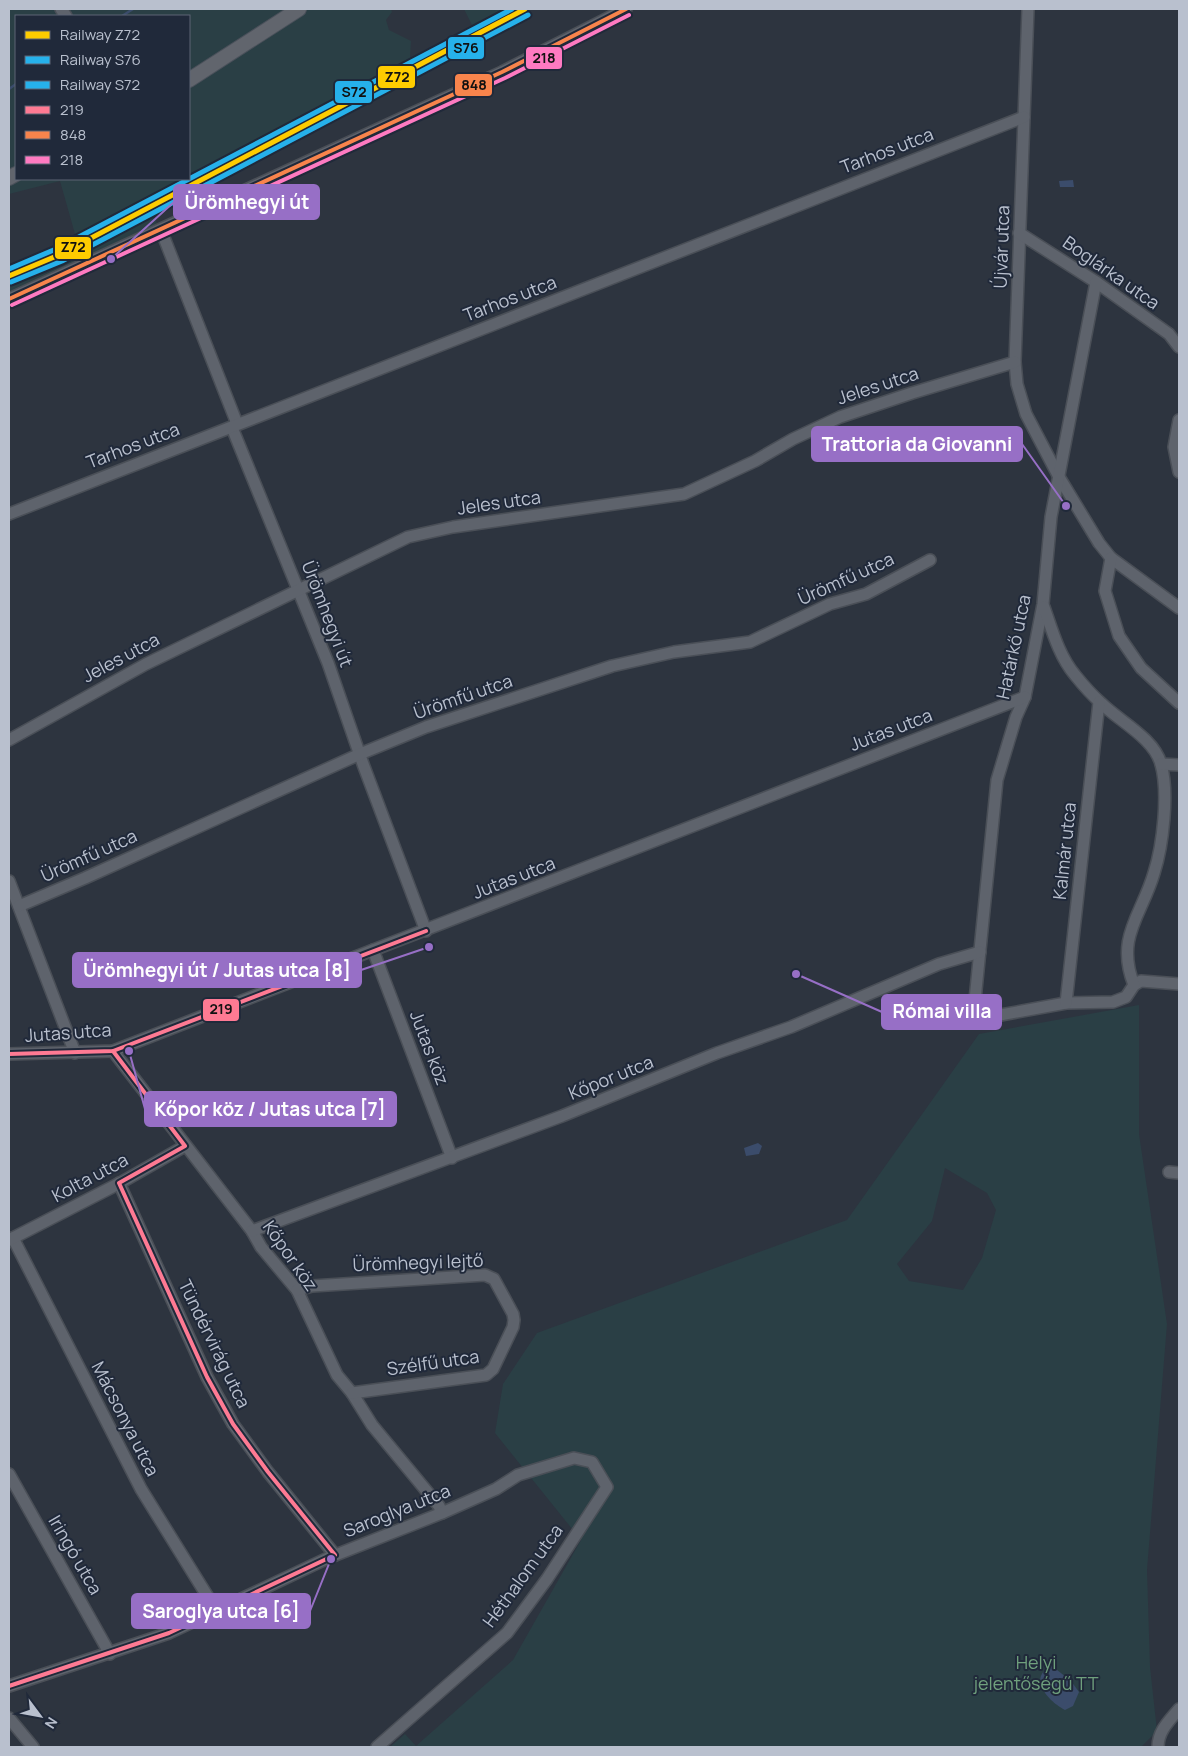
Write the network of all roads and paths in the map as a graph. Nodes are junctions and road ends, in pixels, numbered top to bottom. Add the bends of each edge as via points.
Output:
1 (299, 9) edge
2 (626, 9) edge
3 (1028, 9) edge
4 (190, 79) edge
5 (1024, 117) junction
6 (161, 230) junction
7 (1020, 233) junction
8 (1096, 282) junction
9 (9, 299) edge
10 (1179, 347) edge
11 (1015, 362) junction
12 (1179, 420) edge
13 (235, 425) junction
14 (1179, 472) edge
15 (1059, 477) junction
16 (9, 514) edge
17 (1111, 558) junction
18 (930, 560) dead end
19 (299, 589) junction
20 (1043, 604) junction
21 (1179, 608) edge
22 (1024, 697) junction
23 (1099, 702) junction
24 (1179, 703) edge
25 (9, 740) edge
26 (360, 754) junction
27 (1161, 764) junction
28 (1179, 765) edge
29 (9, 880) edge
30 (19, 906) junction
31 (426, 931) junction
32 (373, 950) junction
33 (980, 952) junction
34 (1179, 984) edge
35 (1134, 985) junction
36 (1066, 1003) junction
37 (113, 1051) junction
38 (75, 1053) junction
39 (9, 1054) edge
40 (186, 1146) junction
41 (452, 1158) junction
42 (120, 1183) junction
43 (252, 1231) junction
44 (11, 1239) edge
45 (297, 1290) junction
46 (514, 1320) joint
47 (352, 1392) junction
48 (9, 1474) edge
49 (518, 1475) joint
50 (442, 1514) junction
51 (335, 1555) junction
52 (216, 1610) junction
53 (110, 1654) junction
54 (9, 1686) edge
55 (1179, 1708) edge
56 (9, 1718) edge
57 (1158, 1742) edge
58 (33, 1747) edge
59 (377, 1747) edge

1 - 4 main road
2 - 6 street via 502,72
3 - 5 street, Újvár utca
5 - 7 street, Újvár utca
5 - 13 street, Tarhos utca
6 - 9 street
6 - 13 street, Ürömhegyi út
7 - 8 street, Boglárka utca
7 - 11 street, Újvár utca
8 - 10 street, Boglárka utca via 1169,334
8 - 15 street, Határkő utca
11 - 15 street, Újvár utca via 1017,384 1026,414
11 - 19 street, Jeles utca via 840,417 684,494 420,534 386,546
12 - 14 street via 1174,446
13 - 16 street, Tarhos utca
13 - 19 street, Ürömhegyi út via 233,430
15 - 17 street, Újvár utca via 1088,527
15 - 20 street, Határkő utca via 1051,517
17 - 21 street, Újvár utca
17 - 24 street via 1105,591 1120,636 1141,668
18 - 26 street, Ürömfű utca via 866,594 830,604 750,642 674,652 612,666 473,710
19 - 25 street, Jeles utca via 146,664
19 - 26 street, Ürömhegyi út
20 - 22 street, Határkő utca
20 - 23 street via 1066,662
22 - 31 street, Jutas utca
22 - 33 street, Határkő utca via 997,780
23 - 27 street via 1151,747
23 - 36 street, Kalmár utca
26 - 30 street, Ürömfű utca
26 - 31 street, Ürömhegyi út
27 - 28 street
27 - 35 street via 1164,800 1160,846 1154,874 1128,938 1129,966
29 - 30 street
30 - 38 street
31 - 32 street, Jutas utca
32 - 37 street, Jutas utca
32 - 41 street, Jutas köz
33 - 36 street, Határkő utca via 973,1020
33 - 41 street, Kőpor utca via 940,964 790,1028 717,1053
34 - 35 street via 1141,981
35 - 36 street via 1126,997 1113,1002
37 - 38 street, Jutas utca
37 - 40 street, Kőpor köz
38 - 39 street, Jutas utca
40 - 42 street, Kolta utca
40 - 43 street, Kőpor köz
41 - 43 street, Kőpor utca
42 - 44 street, Kolta utca
42 - 51 street, Tündérvirág utca via 207,1377 233,1424
43 - 45 street, Kőpor köz via 261,1247
44 - 52 street, Mácsonya utca via 141,1489
45 - 46 street, Ürömhegyi lejtő via 312,1286 485,1275 494,1279 514,1314
45 - 47 street, Kőpor köz via 337,1375
46 - 47 street, Szélfű utca via 493,1369 486,1375
47 - 50 street, Kőpor köz via 372,1426 439,1506
48 - 53 street, Iringó utca
49 - 50 street, Saroglya utca
49 - 59 street, Héthalom utca via 582,1458 592,1462 607,1486 547,1579 506,1633
50 - 51 street, Saroglya utca
51 - 52 street, Saroglya utca
52 - 53 street, Saroglya utca
53 - 54 street, Saroglya utca
55 - 57 street
56 - 58 street

